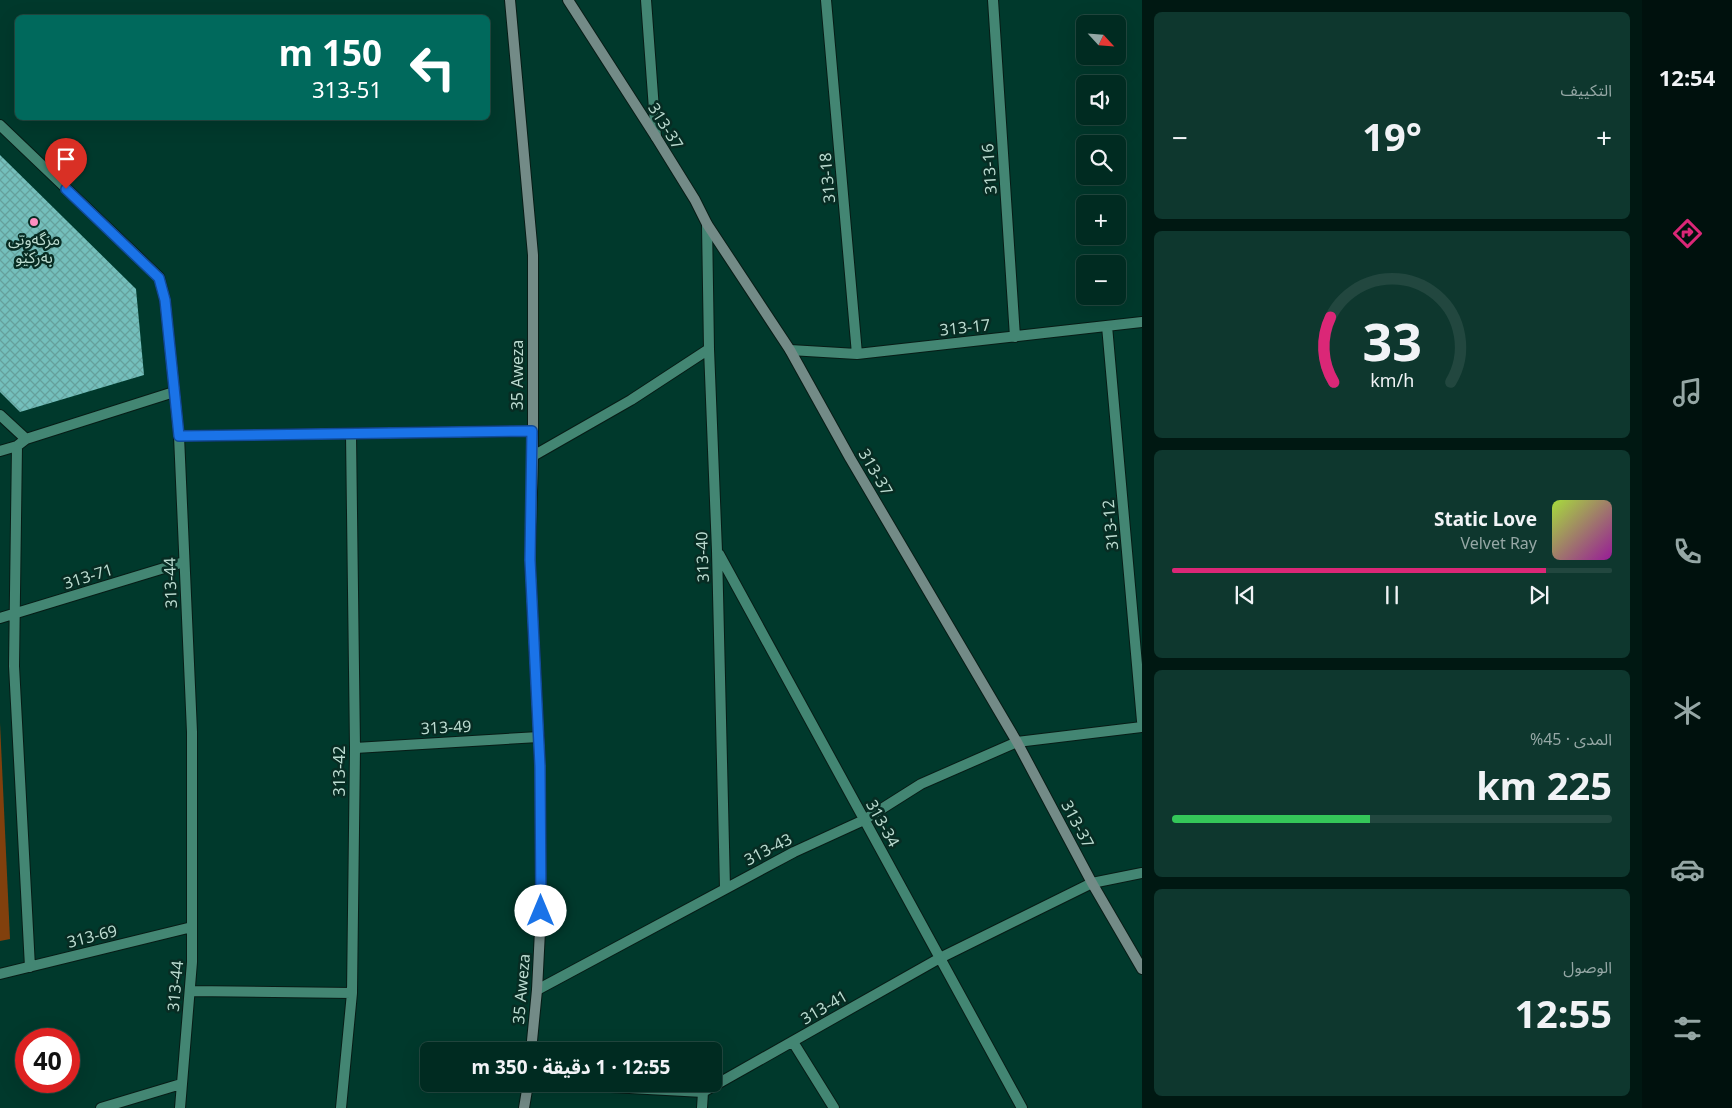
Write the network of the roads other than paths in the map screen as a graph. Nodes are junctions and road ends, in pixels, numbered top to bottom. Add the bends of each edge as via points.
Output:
1 (510, 0) edge
2 (568, 0) edge
3 (646, 0) edge
4 (826, 0) edge
5 (993, 0) edge
6 (0, 125) edge
7 (656, 137) junction
8 (707, 224) junction
9 (1142, 322) edge
10 (1108, 326) junction
11 (1015, 337) junction
12 (709, 349) junction
13 (790, 350) junction
14 (857, 354) junction
15 (174, 392) junction
16 (0, 415) edge
17 (532, 431) junction
18 (351, 434) junction
19 (179, 436) junction
20 (26, 439) junction
21 (17, 446) junction
22 (0, 451) edge
23 (533, 456) junction
24 (717, 551) junction
25 (184, 562) junction
26 (16, 613) junction
27 (0, 618) edge
28 (1142, 721) edge
29 (1142, 727) edge
30 (539, 737) junction
31 (1017, 742) junction
32 (355, 748) junction
33 (864, 820) junction
34 (1142, 873) edge
35 (1092, 883) junction
36 (725, 888) junction
37 (192, 927) junction
38 (940, 958) junction
39 (30, 967) junction
40 (1142, 969) edge
41 (0, 974) edge
42 (537, 990) junction
43 (190, 991) junction
44 (352, 993) junction
45 (532, 1042) edge
46 (793, 1042) junction
47 (722, 1081) edge
48 (181, 1084) junction
49 (527, 1092) edge
50 (703, 1092) edge
51 (101, 1108) edge
52 (180, 1108) edge
53 (340, 1108) edge
54 (524, 1108) edge
55 (702, 1108) edge
56 (834, 1108) edge
57 (1022, 1108) edge

1 - 17 street, 35 Aweza via 534,255
2 - 7 street, 313-37
3 - 7 street
4 - 14 street, 313-18
5 - 11 street, 313-16
6 - 15 street, 313-44 via 159,278 165,300
7 - 8 street, 313-37
8 - 12 street, 313-40
8 - 13 street, 313-37
9 - 10 street, 313-17
10 - 11 street, 313-17
10 - 28 street, 313-12
11 - 14 street, 313-17
12 - 23 street via 631,400
12 - 24 street, 313-40
13 - 14 street, 313-17
13 - 31 street, 313-37
15 - 19 street, 313-44
15 - 20 street
16 - 20 street
17 - 18 street
17 - 23 street, 35 Aweza
18 - 19 street
18 - 32 street, 313-42
19 - 25 street, 313-44
20 - 21 street
21 - 22 street
21 - 26 street
23 - 30 street, 35 Aweza via 530,560
24 - 33 street, 313-34
24 - 36 street, 313-40
25 - 26 street, 313-71
25 - 37 street, 313-44 via 192,732
26 - 27 street, 313-71
26 - 39 street via 14,666
29 - 31 street, 313-43
30 - 32 street, 313-49
30 - 42 street, 35 Aweza via 541,911
31 - 33 street, 313-43 via 921,784
31 - 35 street, 313-37
32 - 44 street, 313-42
33 - 36 street, 313-43
33 - 38 street, 313-34
34 - 35 street, 313-41
35 - 38 street, 313-41
35 - 40 street, 313-37
36 - 42 street, 313-43
37 - 39 street, 313-69
37 - 43 street, 313-44
38 - 46 street, 313-41
38 - 57 street, 313-34
39 - 41 street, 313-69
42 - 45 street, 35 Aweza
43 - 44 street
43 - 48 street, 313-44
44 - 53 street, 313-42
46 - 47 street, 313-41
46 - 56 street
48 - 51 street
48 - 52 street, 313-44
49 - 54 street
50 - 55 street

